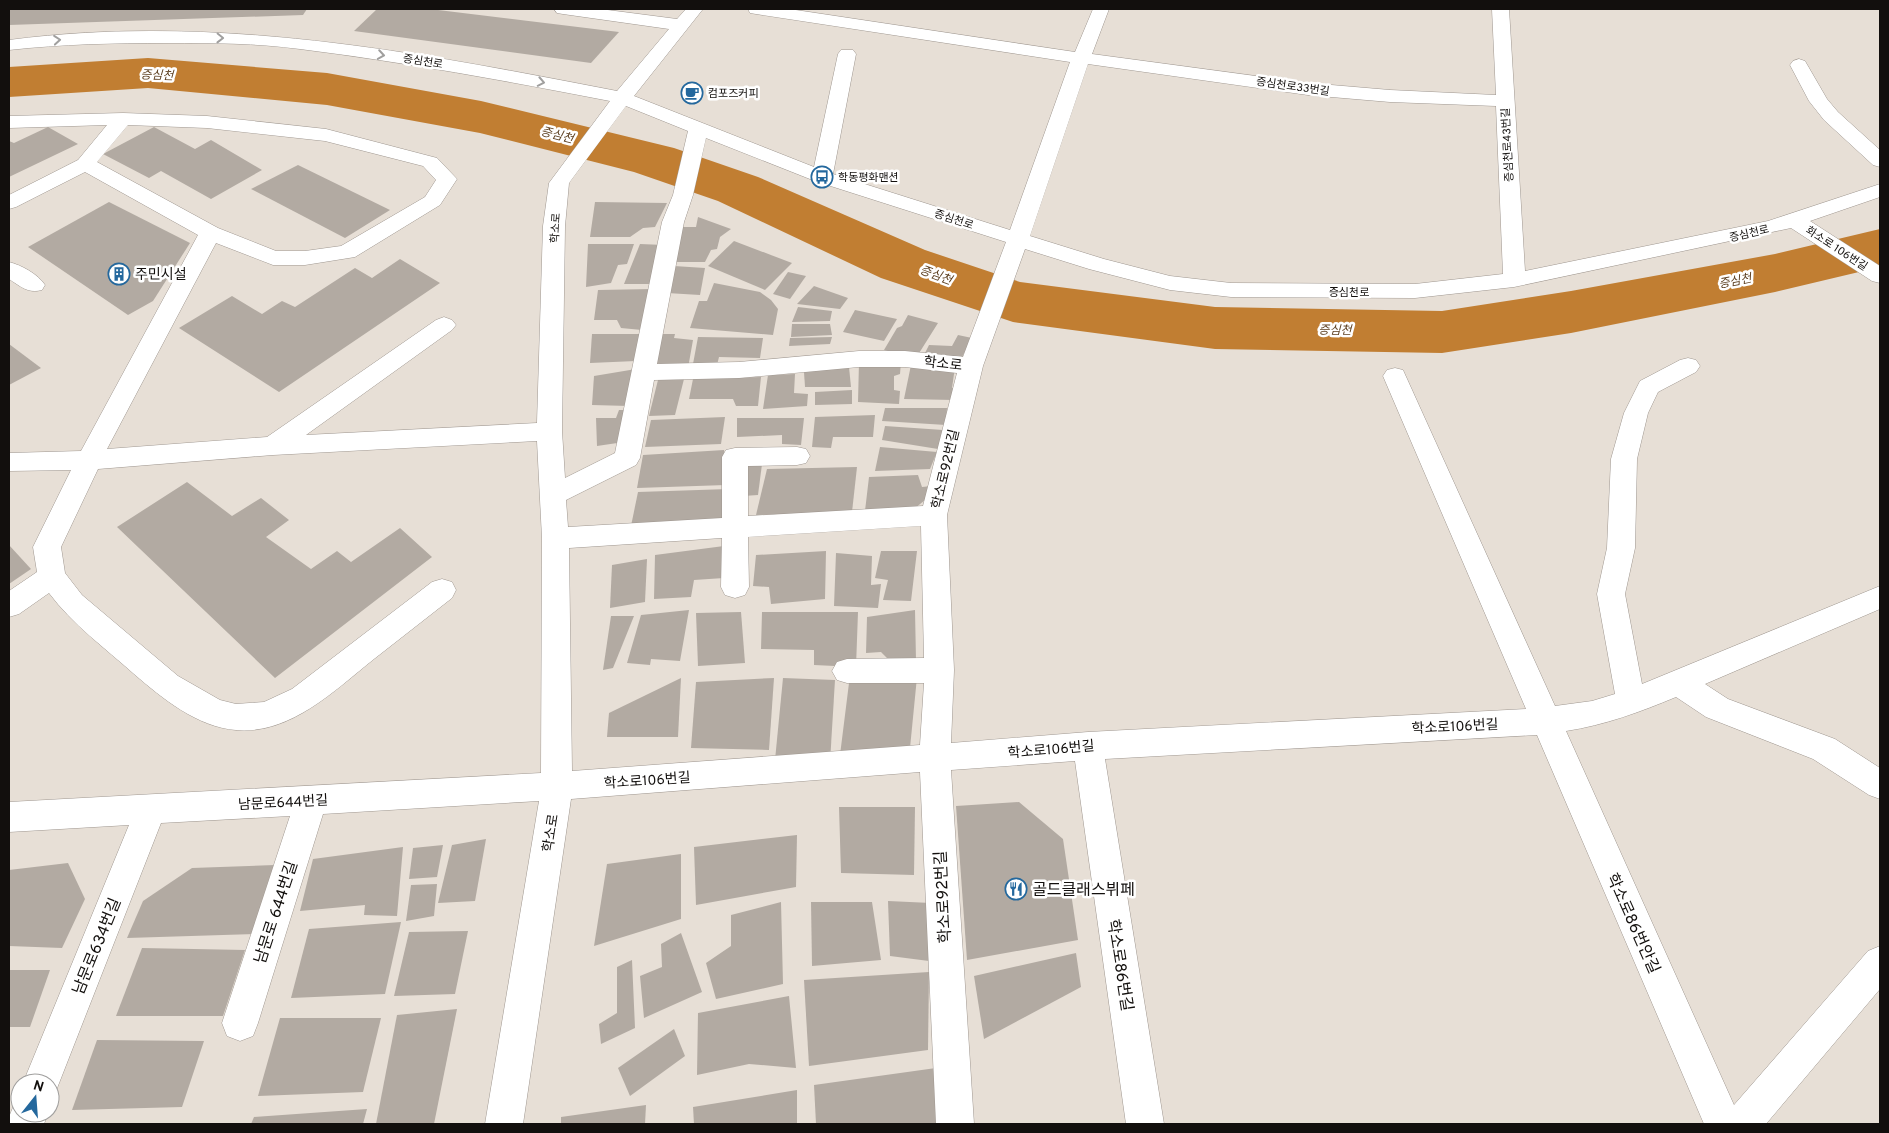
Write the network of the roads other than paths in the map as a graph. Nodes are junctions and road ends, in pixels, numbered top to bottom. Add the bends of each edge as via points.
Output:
1 (563, 9) edge
2 (695, 9) edge
3 (756, 9) edge
4 (1101, 9) edge
5 (1501, 9) edge
6 (637, 14) edge
7 (681, 25) junction
8 (9, 45) edge
9 (847, 54) dead end
10 (1081, 58) junction
11 (1799, 65) dead end
12 (622, 98) junction
13 (1505, 101) junction
14 (123, 119) junction
15 (9, 122) edge
16 (698, 128) junction
17 (1880, 161) edge
18 (85, 164) junction
19 (822, 177) junction
20 (1880, 190) edge
21 (9, 203) edge
22 (1794, 220) junction
23 (210, 233) junction
24 (1018, 239) junction
25 (9, 269) edge
26 (1880, 276) edge
27 (1514, 280) junction
28 (34, 285) dead end
29 (444, 325) dead end
30 (971, 366) junction
31 (1688, 366) dead end
32 (645, 372) junction
33 (1395, 376) dead end
34 (549, 431) junction
35 (273, 446) junction
36 (797, 456) dead end
37 (89, 460) junction
38 (9, 462) edge
39 (553, 495) junction
40 (934, 515) junction
41 (735, 526) junction
42 (555, 538) junction
43 (52, 576) junction
44 (735, 587) dead end
45 (442, 590) dead end
46 (1880, 597) edge
47 (9, 606) edge
48 (939, 670) junction
49 (847, 671) dead end
50 (1679, 683) junction
51 (1632, 702) junction
52 (1545, 721) junction
53 (1088, 746) junction
54 (935, 759) junction
55 (1880, 785) edge
56 (557, 786) junction
57 (311, 800) junction
58 (151, 809) junction
59 (9, 817) edge
60 (1880, 963) edge
61 (240, 1023) dead end
62 (45, 1073) edge
63 (504, 1124) edge
64 (954, 1124) edge
65 (1145, 1124) edge
66 (1723, 1124) edge
67 (1742, 1124) edge

1 - 6 street
2 - 7 street, 학소로
3 - 10 street via 899,22
4 - 10 street
5 - 13 street, 증심천로43번길
6 - 7 street
7 - 12 street, 학소로
8 -> 12 street, 증심천로 via 59,39 116,38 238,38 299,43 474,69
9 - 19 street
10 - 13 street, 증심천로33번길 via 1308,89
10 - 24 street
11 - 17 street via 1831,116
12 - 16 street, 증심천로
12 - 34 street, 학소로 via 559,183 554,226
13 - 27 street, 증심천로43번길
14 - 15 street
14 - 18 street
14 - 23 street via 208,122 326,136 430,162 447,179 433,201 347,252 273,258
16 - 19 street, 증심천로
16 - 32 street via 683,195 673,222
18 - 21 street
18 - 23 street
19 - 24 street, 증심천로
20 - 22 street, 증심천로
22 - 26 street, 화소로 106번길
22 - 27 street, 증심천로 via 1717,240
23 - 37 street
24 - 27 street, 증심천로 via 1170,283 1231,290 1414,291
24 - 30 street, 학소로92번길
25 - 28 street
29 - 35 street
30 - 32 street, 학소로 via 905,359 859,359 739,370
30 - 40 street, 학소로92번길
31 - 51 street via 1649,387 1636,413 1624,459 1621,548 1611,594
32 - 39 street via 627,458
33 - 52 street
34 - 35 street
34 - 39 street, 학소로
35 - 37 street
36 - 41 street via 735,457
37 - 38 street
37 - 43 street via 47,547
39 - 42 street, 학소로
40 - 41 street
40 - 48 street, 학소로92번길
41 - 42 street
41 - 44 street
42 - 56 street, 학소로
43 - 45 street via 72,603 168,686 213,712 236,716 267,715 303,698
43 - 47 street
46 - 50 street, 학소로106번길
48 - 49 street
48 - 54 street, 학소로92번길
50 - 51 street, 학소로106번길
50 - 55 street via 1717,708 1824,749
51 - 52 street, 학소로106번길 via 1592,714
52 - 53 street, 학소로106번길
52 - 66 street, 학소로86번안길
53 - 54 street, 학소로106번길
53 - 65 street, 학소로86번길
54 - 56 street, 학소로106번길
54 - 64 street, 학소로92번길
56 - 57 street, 남문로644번길
56 - 63 street, 학소로
57 - 58 street, 남문로644번길
57 - 61 street, 남문로 644번길
58 - 59 street, 남문로644번길
58 - 62 street, 남문로634번길
60 - 67 street

